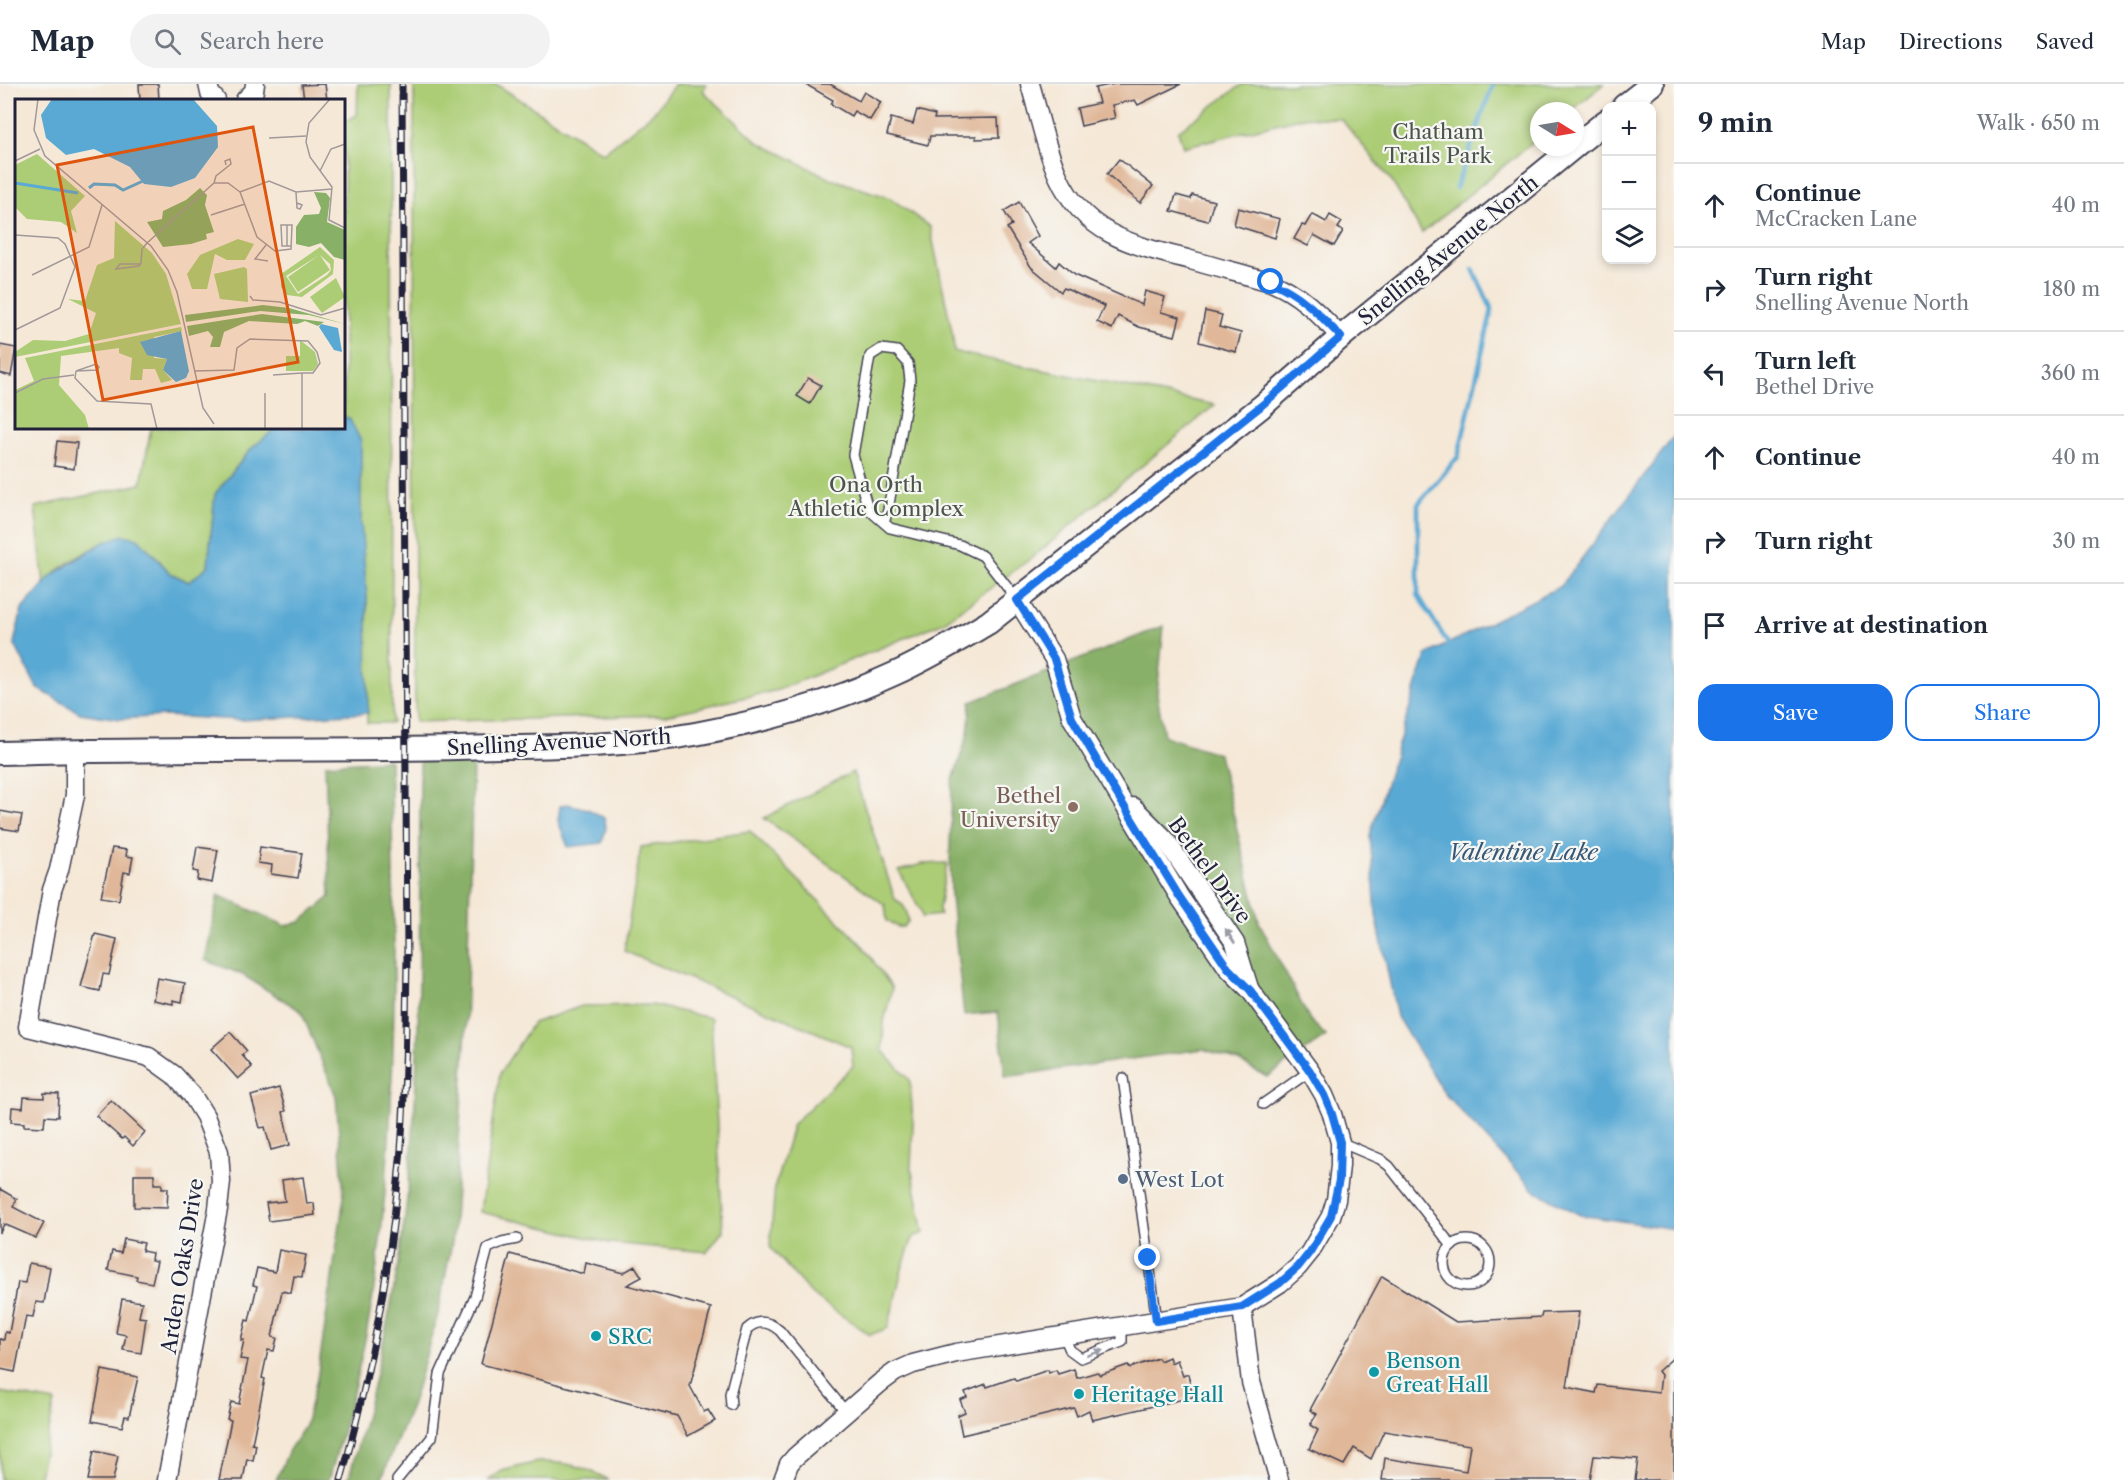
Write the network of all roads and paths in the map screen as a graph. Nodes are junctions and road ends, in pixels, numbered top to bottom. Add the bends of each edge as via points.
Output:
1 (208, 84) edge
2 (255, 84) edge
3 (1030, 84) edge
4 (1652, 84) edge
5 (215, 99) edge
6 (246, 99) edge
7 (1629, 102) edge
8 (1602, 124) edge
9 (1584, 139) edge
10 (1563, 156) edge
11 (1341, 337) junction
12 (884, 523) junction
13 (1017, 600) junction
14 (75, 752) junction
15 (0, 753) edge
16 (1310, 1071) junction
17 (1123, 1078) dead end
18 (1263, 1104) dead end
19 (1340, 1142) junction
20 (517, 1239) dead end
21 (1452, 1246) junction
22 (1242, 1307) junction
23 (1156, 1321) junction
24 (1122, 1326) junction
25 (1064, 1336) junction
26 (731, 1405) dead end
27 (846, 1412) junction
28 (166, 1480) edge
29 (397, 1480) edge
30 (783, 1480) edge
31 (1279, 1480) edge

1 - 5 street
2 - 6 street
3 - 11 street via 1059,178 1085,214 1102,229 1133,245 1288,288
4 - 7 street
8 - 9 street, Snelling Avenue North
10 - 11 street, Snelling Avenue North
11 - 13 street, Snelling Avenue North via 1261,406
12 - 12 lane via 868,509 853,455 870,356 881,349 897,351 908,363 910,381
12 - 13 lane via 890,528 960,545 983,556
13 - 14 street, Snelling Avenue North via 988,623 894,674 804,707 697,734 643,742 576,745
13 - 16 street, Bethel Drive via 1054,659 1072,718 1188,909 1228,968 1250,990
14 - 15 street, Snelling Avenue North
14 - 28 street, Arden Oaks Drive via 75,795 52,890 28,1028 149,1057 174,1075 192,1095 219,1152 218,1209
16 - 18 lane
16 - 19 street, Bethel Drive via 1328,1104
17 - 23 lane
19 - 21 lane via 1389,1166
19 - 22 street, Bethel Drive via 1336,1200 1320,1236 1298,1267
20 - 29 lane via 488,1248 475,1297 440,1374 432,1437
21 - 21 lane via 1445,1262 1452,1280 1468,1286 1483,1280 1490,1263 1481,1244 1471,1240
22 - 23 street
22 - 31 street via 1251,1382
23 - 24 street
24 - 25 street
25 -> 24 lane via 1070,1350 1081,1358 1122,1342
25 - 27 street via 913,1364 895,1372
26 - 27 lane via 730,1394 747,1329 764,1322 780,1331
27 - 30 street via 795,1457

